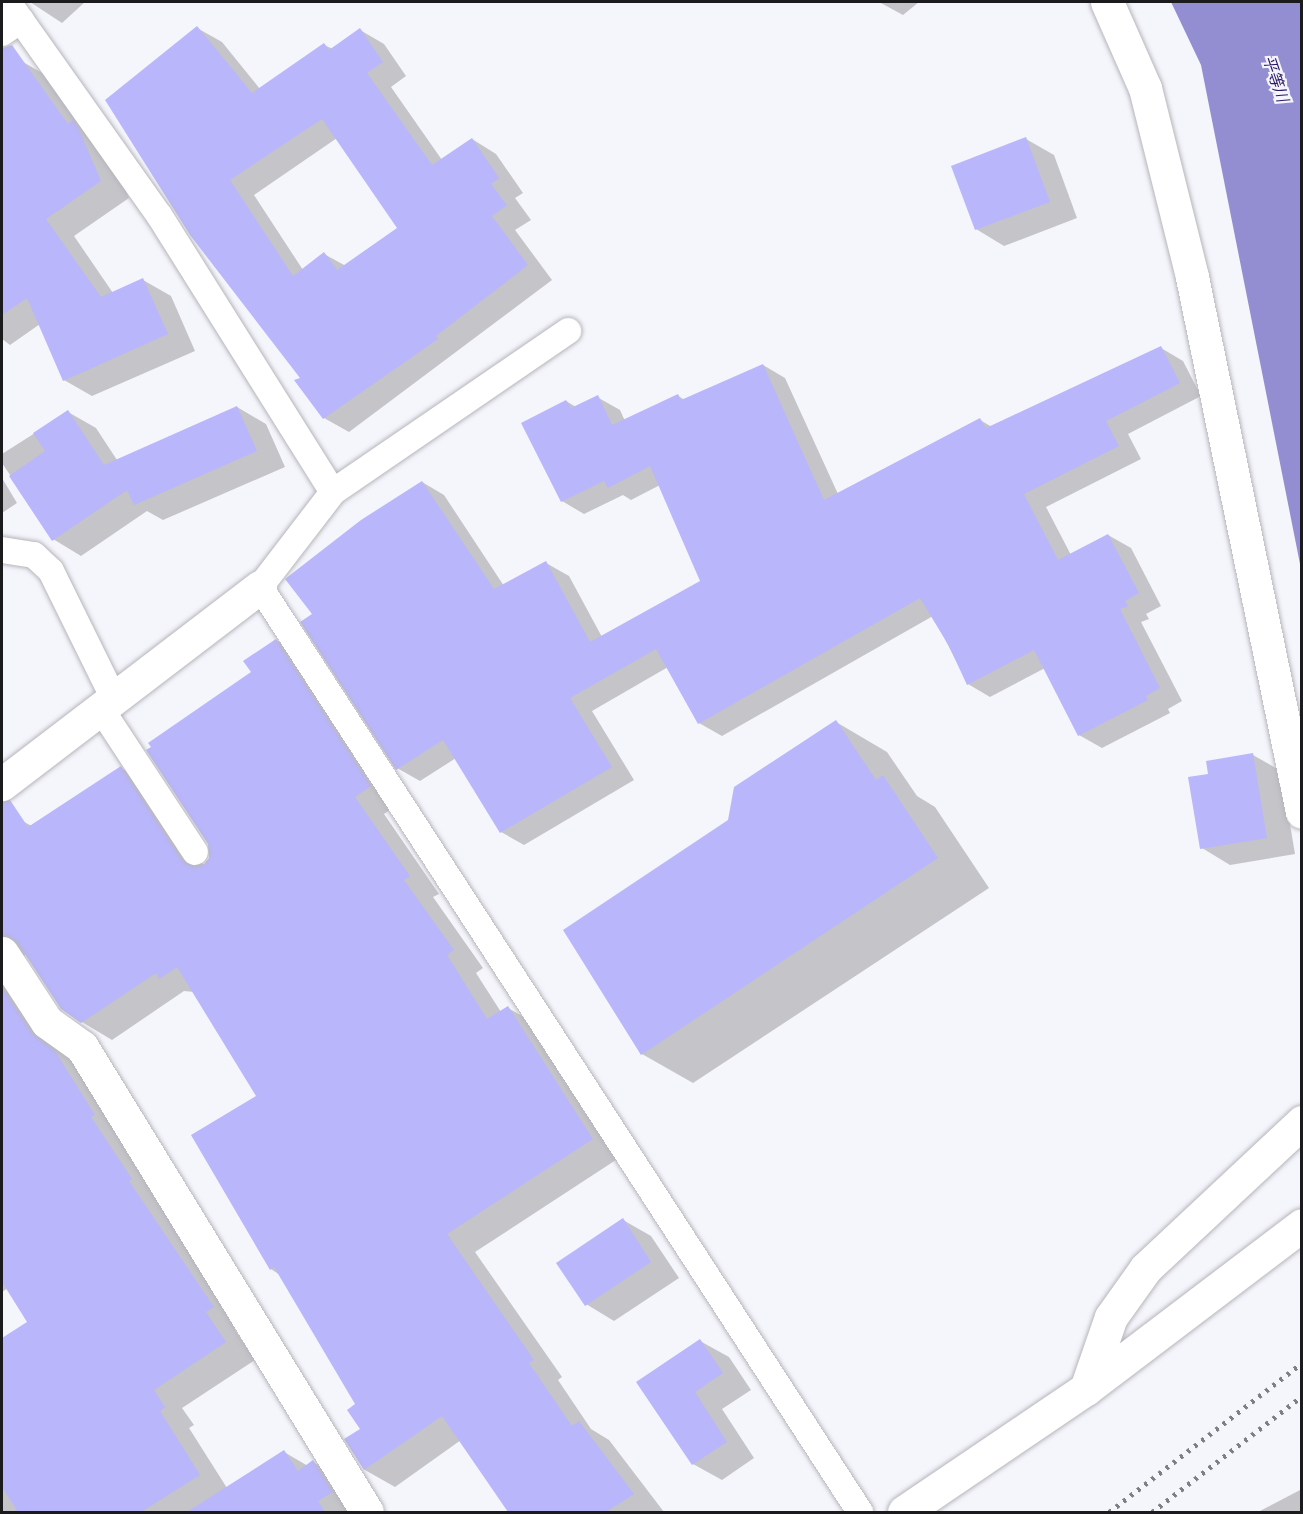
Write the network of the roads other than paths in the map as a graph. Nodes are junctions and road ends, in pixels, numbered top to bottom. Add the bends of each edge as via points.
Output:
1 (1107, 2) edge
2 (10, 18) edge
3 (568, 331) dead end
4 (333, 492) junction
5 (2, 550) edge
6 (260, 587) junction
7 (107, 704) junction
8 (2, 784) edge
9 (1302, 812) edge
10 (195, 852) dead end
11 (2, 953) edge
12 (1302, 1122) edge
13 (1302, 1225) edge
14 (1086, 1389) junction
15 (367, 1512) edge
16 (860, 1512) edge
17 (904, 1512) edge

1 - 9 street via 1145,88 1192,277
2 - 4 lane via 159,215
3 - 4 lane
4 - 6 lane
5 - 7 lane via 34,555 51,571
6 - 7 street
6 - 16 lane
7 - 8 street
7 - 10 lane
11 - 15 street via 47,1022 82,1047
12 - 14 street via 1146,1268 1111,1317
13 - 14 street
14 - 17 street

